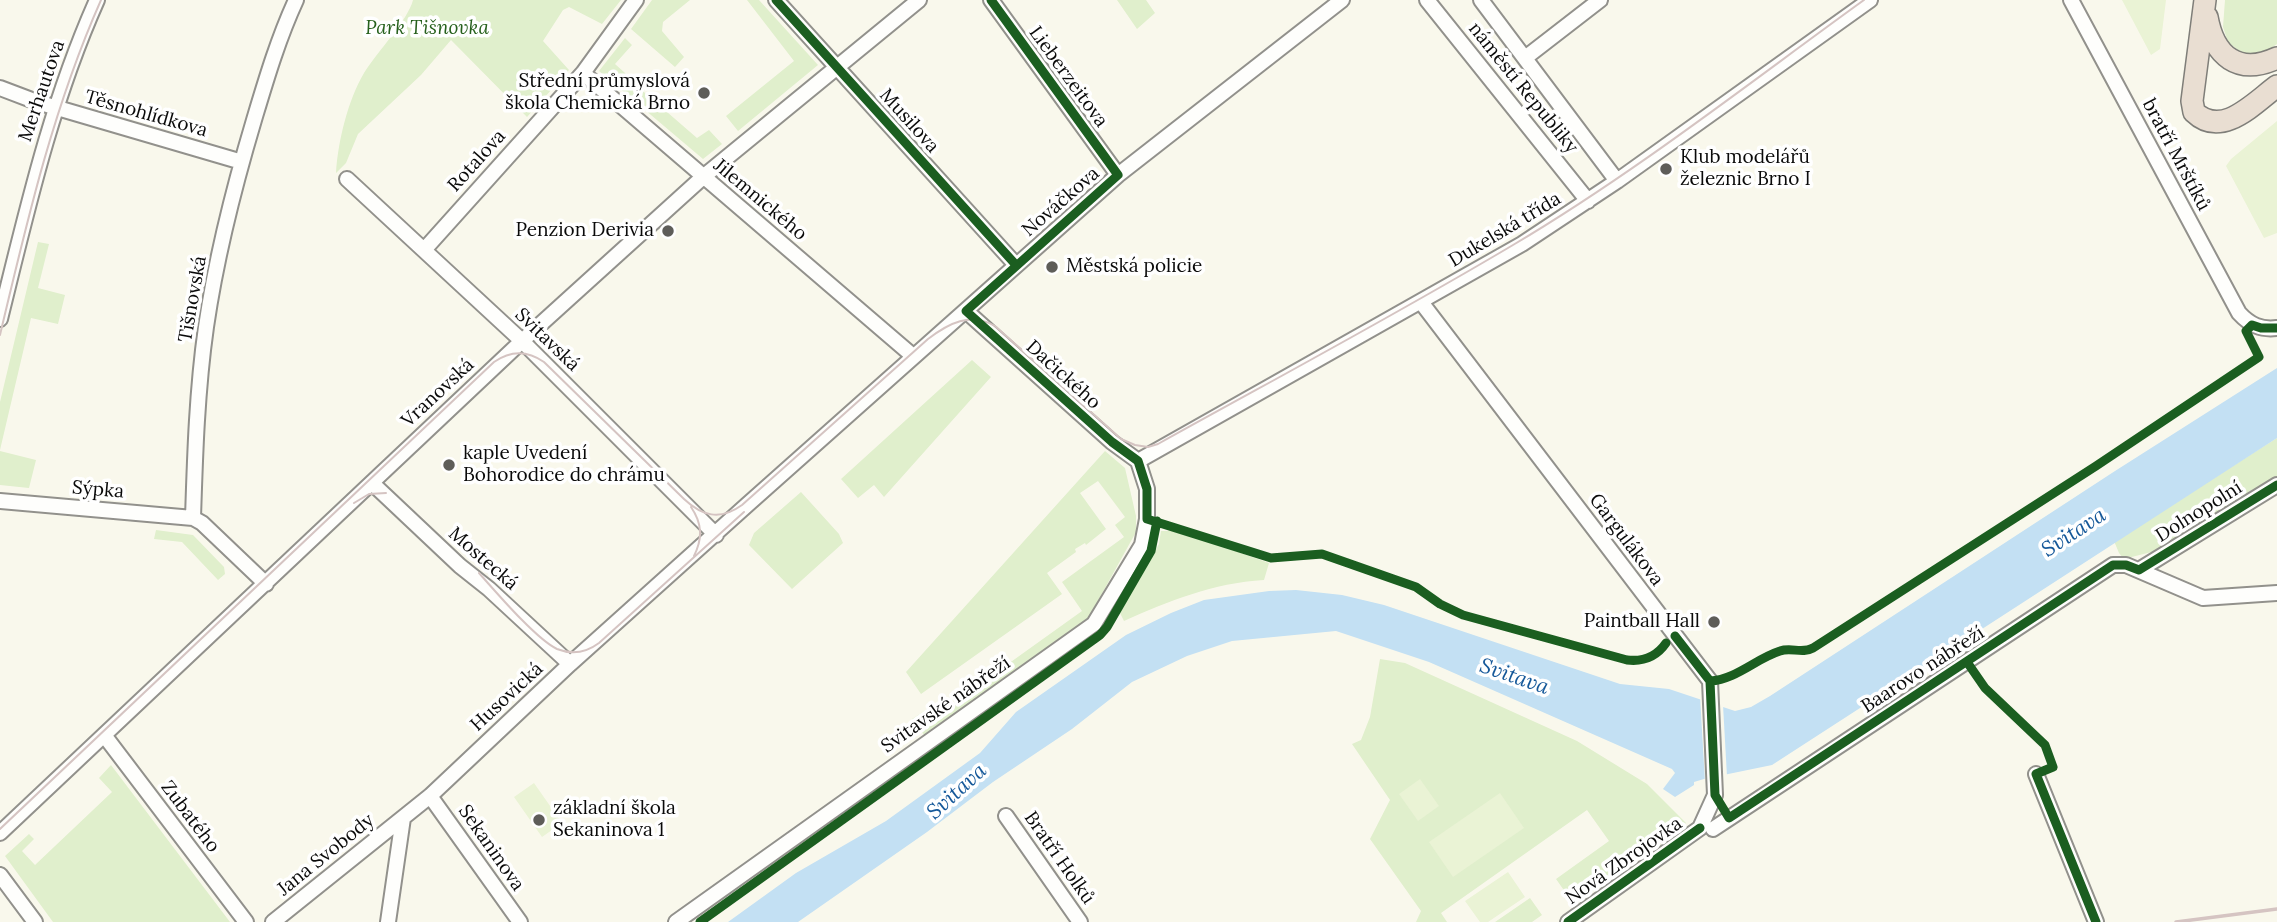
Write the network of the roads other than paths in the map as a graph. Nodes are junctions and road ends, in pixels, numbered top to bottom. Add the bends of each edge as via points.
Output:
1 (97, 0) edge
2 (296, 0) edge
3 (636, 0) edge
4 (776, 0) edge
5 (919, 0) edge
6 (991, 0) edge
7 (1342, 0) edge
8 (1427, 0) edge
9 (1481, 0) edge
10 (1601, 0) edge
11 (1870, 0) edge
12 (2071, 0) edge
13 (2205, 0) edge
14 (1525, 58) junction
15 (2277, 58) edge
16 (837, 67) junction
17 (583, 73) junction
18 (2277, 86) edge
19 (0, 88) edge
20 (55, 107) junction
21 (242, 162) junction
22 (1118, 175) junction
23 (703, 177) junction
24 (347, 179) dead end
25 (1618, 181) junction
26 (1588, 201) junction
27 (424, 250) junction
28 (1016, 265) junction
29 (1421, 302) junction
30 (966, 311) junction
31 (0, 319) edge
32 (2277, 328) edge
33 (522, 341) junction
34 (913, 356) junction
35 (1139, 461) junction
36 (372, 483) junction
37 (2277, 485) edge
38 (0, 501) edge
39 (193, 518) junction
40 (716, 535) junction
41 (2139, 570) junction
42 (266, 584) junction
43 (2277, 593) edge
44 (570, 664) junction
45 (104, 735) junction
46 (2036, 774) dead end
47 (430, 796) junction
48 (1006, 816) dead end
49 (403, 818) junction
50 (1707, 829) junction
51 (0, 833) edge
52 (0, 874) edge
53 (35, 922) edge
54 (246, 922) edge
55 (273, 922) edge
56 (388, 922) edge
57 (520, 922) edge
58 (676, 922) edge
59 (1080, 922) edge
60 (1568, 922) edge
61 (2096, 922) edge

1 - 20 street, Merhautova
2 - 21 street, Tišnovská
3 - 17 street, Rotalova
4 - 16 street, Musilova
5 - 16 street, Vranovská
6 - 22 street, Lieberzeitova
7 - 22 street, Nováčkova
8 - 26 street, náměstí Republiky
9 - 14 street, náměstí Republiky
10 - 14 street
11 - 25 street, Dukelská třída
12 - 32 street, bratří Mrštíků via 2239,313 2252,325
13 - 15 highway via 2211,35 2225,56 2247,65
13 - 18 highway via 2194,112 2205,120 2225,122
14 - 25 street, náměstí Republiky
16 - 23 street, Vranovská
16 - 28 street, Musilova
17 - 23 street, Jilemnického
17 - 27 street, Rotalova
19 - 20 street, Těsnohlídkova
20 - 21 street, Těsnohlídkova
20 - 31 street, Merhautova
21 - 39 street, Tišnovská via 206,325
22 - 28 street, Nováčkova
23 - 33 street, Vranovská
23 - 34 street, Jilemnického
24 - 27 street, Svitavská
25 - 26 street, Dukelská třída
26 - 29 street, Dukelská třída
27 - 33 street, Svitavská
28 - 30 street, Nováčkova
29 - 35 street, Dukelská třída
29 - 50 street, Gargulákova via 1706,674 1711,686 1715,786
30 - 34 street, Nováčkova
30 - 35 street, Dačického
33 - 36 street, Vranovská
33 - 40 street, Svitavská
34 - 40 street, Nováčkova
35 - 58 street, Svitavské nábřeží via 1147,489 1142,545 1094,624
36 - 42 street, Vranovská
36 - 44 street, Mostecká
37 - 41 street, Dolnopolní
38 - 39 street, Sýpka
39 - 42 street
40 - 44 street, Husovická
41 - 43 street, Baarovo nábřeží via 2203,598
41 - 50 street, Baarovo nábřeží via 2113,565
42 - 45 street, Vranovská
44 - 47 street, Husovická
45 - 51 street, Vranovská
45 - 54 street, Zubatého
46 - 61 street
47 - 49 street, Husovická
47 - 57 street, Sekaninova
48 - 59 street, Bratří Holků
49 - 55 street, Jana Svobody
49 - 56 street
50 - 60 street, Nová Zbrojovka
52 - 53 street

